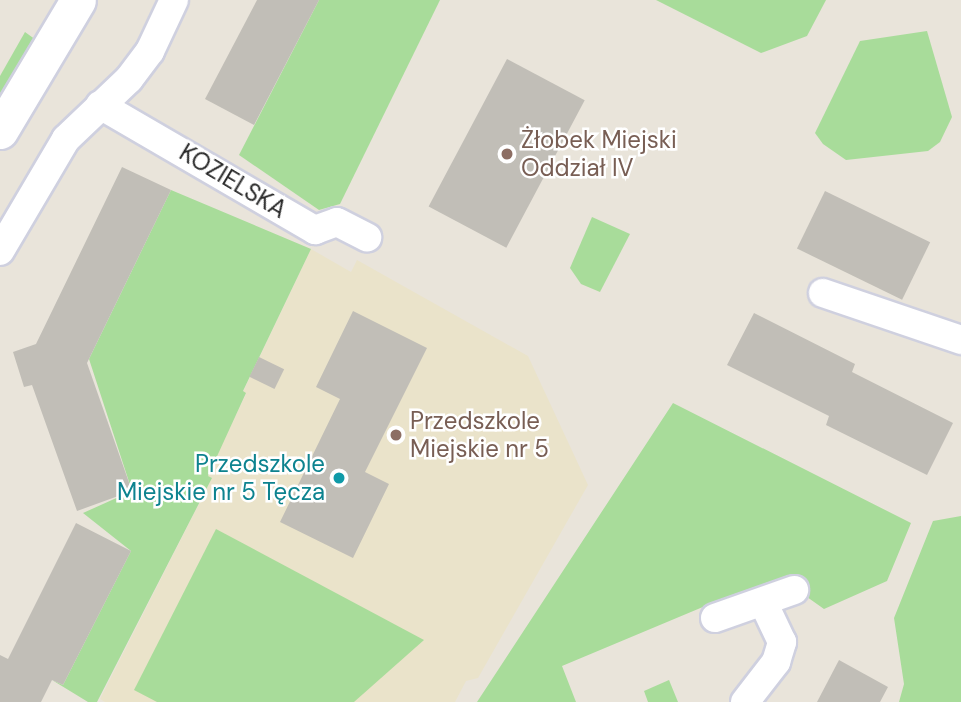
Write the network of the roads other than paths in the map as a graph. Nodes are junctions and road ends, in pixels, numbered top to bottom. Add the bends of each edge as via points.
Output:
1 (78, 0) edge
2 (174, 0) edge
3 (100, 105) junction
4 (0, 131) edge
5 (368, 237) dead end
6 (0, 251) edge
7 (823, 293) dead end
8 (961, 340) edge
9 (794, 590) dead end
10 (763, 602) junction
11 (715, 618) dead end
12 (745, 702) edge

1 - 4 street
2 - 3 street via 150,51 129,79
3 - 5 street, KOZIELSKA via 315,230 337,222
3 - 6 street via 66,139 41,175
7 - 8 street
9 - 10 street
10 - 11 street
10 - 12 street via 782,642 776,662

